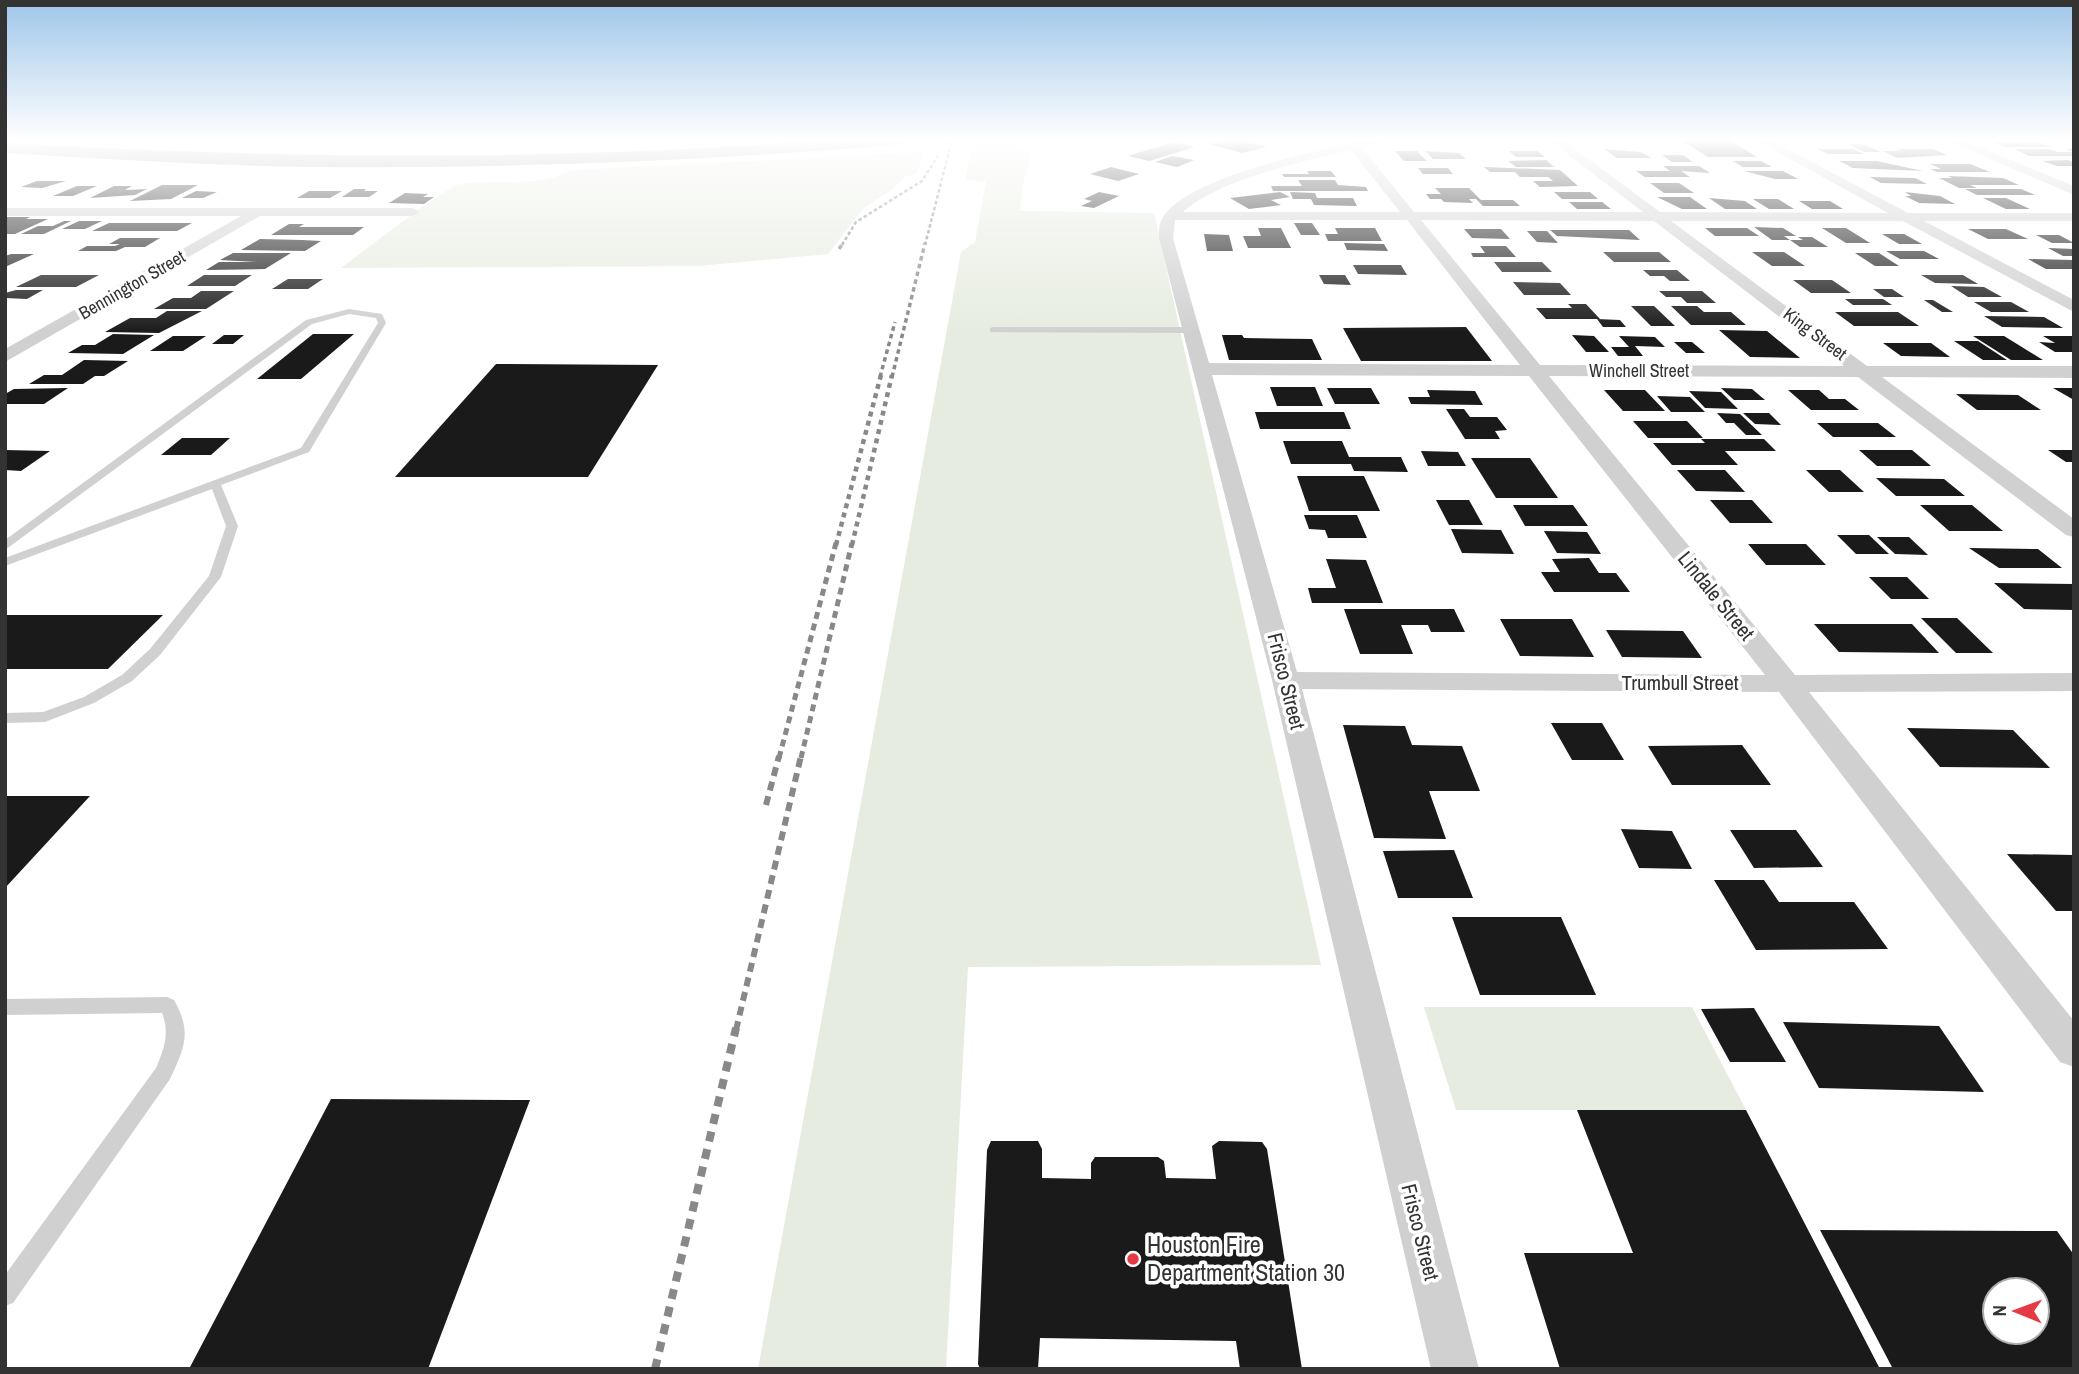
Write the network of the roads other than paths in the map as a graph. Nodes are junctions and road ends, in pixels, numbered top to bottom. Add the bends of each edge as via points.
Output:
1 (1183, 204) edge
2 (1404, 204) edge
3 (1641, 204) edge
4 (1881, 204) edge
5 (5, 212) edge
6 (258, 212) junction
7 (413, 212) dead end
8 (1171, 216) junction
9 (1411, 217) junction
10 (1658, 217) junction
11 (1905, 217) junction
12 (2074, 217) edge
13 (2074, 307) edge
14 (993, 330) dead end
15 (1193, 330) junction
16 (5, 357) edge
17 (1204, 369) junction
18 (1534, 371) junction
19 (1865, 372) junction
20 (2074, 372) edge
21 (215, 483) junction
22 (2074, 530) edge
23 (5, 546) edge
24 (5, 562) edge
25 (1286, 680) junction
26 (2074, 682) edge
27 (1787, 684) junction
28 (5, 718) edge
29 (5, 1007) edge
30 (2074, 1051) edge
31 (5, 1295) edge
32 (1455, 1369) edge

1 - 8 street
2 - 9 street, Lindale Street
3 - 10 street, King Street
4 - 11 street
5 - 6 street
6 - 7 street
6 - 16 street, Bennington Street
8 - 9 street
8 - 15 street, Frisco Street via 1166,238
9 - 10 street
9 - 18 street, Lindale Street
10 - 11 street
10 - 19 street, King Street
11 - 12 street
11 - 13 street
14 - 15 lane
15 - 17 street, Frisco Street
17 - 18 street, Winchell Street
17 - 25 street, Frisco Street
18 - 19 street, Winchell Street
18 - 27 street, Lindale Street
19 - 20 street, Winchell Street
19 - 22 street, King Street
21 - 23 lane via 305,450 382,323 379,316 349,311 309,322
21 - 24 lane
21 - 28 lane via 232,526 215,577 155,652 127,678 89,700 45,717
25 - 27 street, Trumbull Street
25 - 32 street, Frisco Street
26 - 27 street, Trumbull Street
27 - 30 street, Lindale Street
29 - 31 lane via 167,1005 178,1022 176,1045 163,1073

